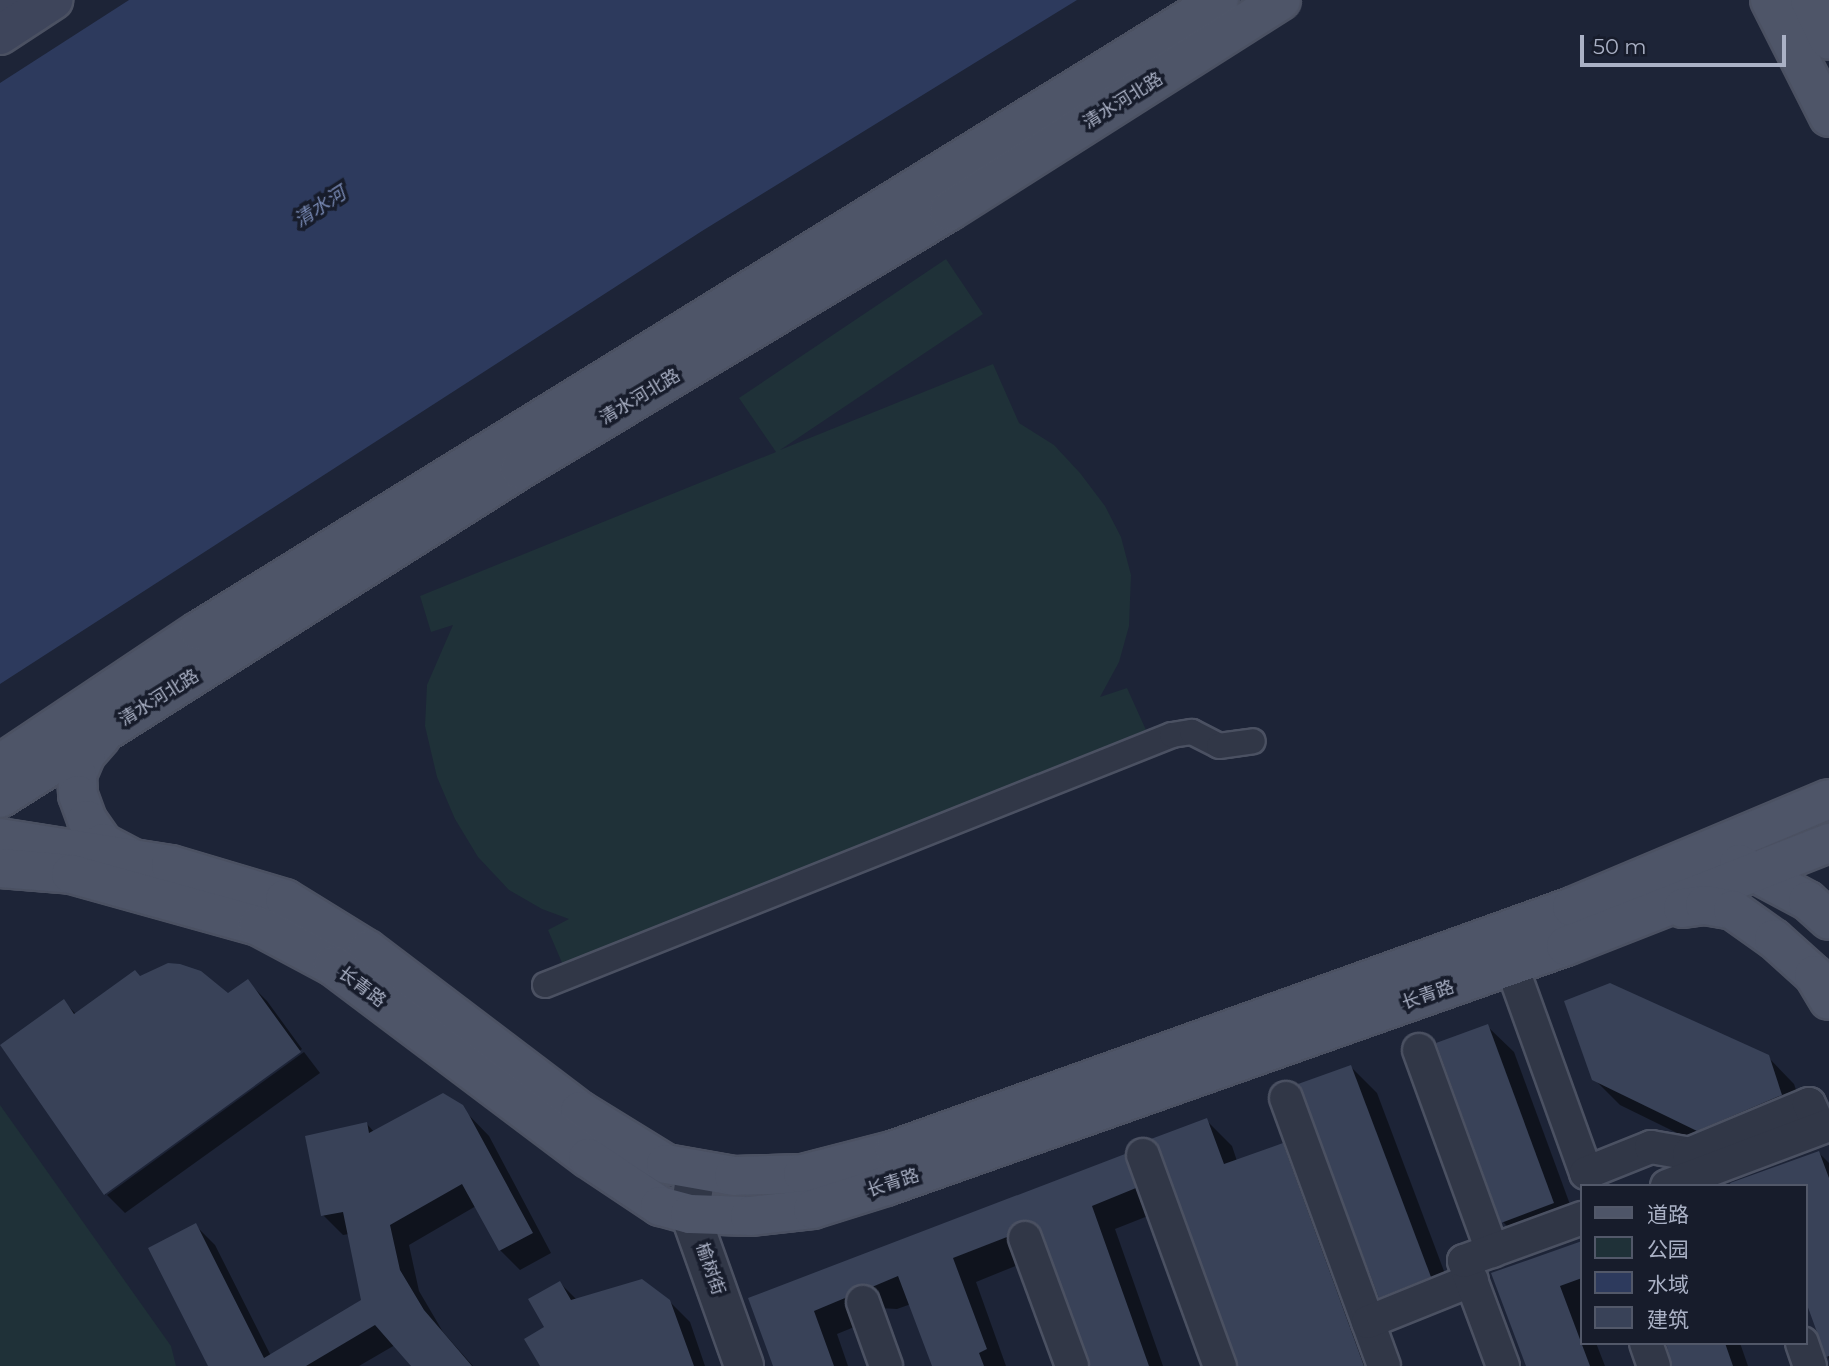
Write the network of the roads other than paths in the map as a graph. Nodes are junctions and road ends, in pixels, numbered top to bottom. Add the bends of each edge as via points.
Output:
1 (53, 0) edge
2 (1219, 0) edge
3 (1281, 0) edge
4 (1770, 0) edge
5 (1810, 0) edge
6 (0, 35) edge
7 (1829, 40) edge
8 (1829, 117) edge
9 (105, 732) junction
10 (1253, 741) dead end
11 (0, 764) edge
12 (0, 798) edge
13 (1829, 799) edge
14 (0, 838) edge
15 (1829, 843) edge
16 (131, 858) junction
17 (1668, 867) junction
18 (0, 868) edge
19 (1754, 873) junction
20 (1660, 911) junction
21 (1829, 920) edge
22 (1505, 949) junction
23 (545, 985) dead end
24 (1829, 999) edge
25 (1419, 1050) dead end
26 (1286, 1098) dead end
27 (1825, 1126) edge
28 (1143, 1155) dead end
29 (696, 1170) junction
30 (1741, 1173) edge
31 (1678, 1184) edge
32 (690, 1214) junction
33 (1580, 1218) edge
34 (1025, 1238) dead end
35 (1492, 1251) junction
36 (1472, 1280) junction
37 (863, 1302) dead end
38 (1368, 1322) junction
39 (1647, 1345) edge
40 (1803, 1345) edge
41 (744, 1366) edge
42 (886, 1366) edge
43 (1072, 1366) edge
44 (1220, 1366) edge
45 (1384, 1366) edge
46 (1503, 1366) edge
47 (1654, 1366) edge
48 (1810, 1366) edge

1 - 6 main road
2 - 11 main road, 清水河北路 via 199,631
3 - 9 main road, 清水河北路 via 949,211 509,477
4 - 8 main road
5 - 7 main road
9 - 12 main road, 清水河北路
9 - 16 main road via 86,754 77,775 78,795 87,820 103,843
10 - 23 street via 1219,746 1192,732 1172,734
13 - 17 main road, 长青路
14 - 16 main road, 长青路
15 - 19 main road, 长青路
16 - 29 main road, 长青路 via 285,899 368,950 580,1111 666,1164
17 - 19 main road via 1705,860 1736,863
17 - 22 main road, 长青路
18 - 32 main road, 长青路 via 71,874 258,926 333,966 588,1158 660,1206
19 - 20 main road, 长青路
19 - 21 main road via 1808,901
20 - 22 main road, 长青路
20 - 24 main road via 1705,905 1733,910 1814,975
22 - 27 street via 1586,1173 1651,1147 1689,1154 1809,1104
22 - 29 main road, 长青路 via 895,1150 803,1174 734,1176
22 - 32 main road, 长青路 via 887,1186 813,1209 750,1216
25 - 35 street
26 - 38 street
27 - 30 street
28 - 44 street
29 - 32 street, 榆树街
30 - 31 street
32 - 41 street, 榆树街
33 - 35 street
34 - 43 street
35 - 36 street via 1464,1261
36 - 38 street
36 - 46 street
37 - 42 street
38 - 45 street
39 - 47 street
40 - 48 street

